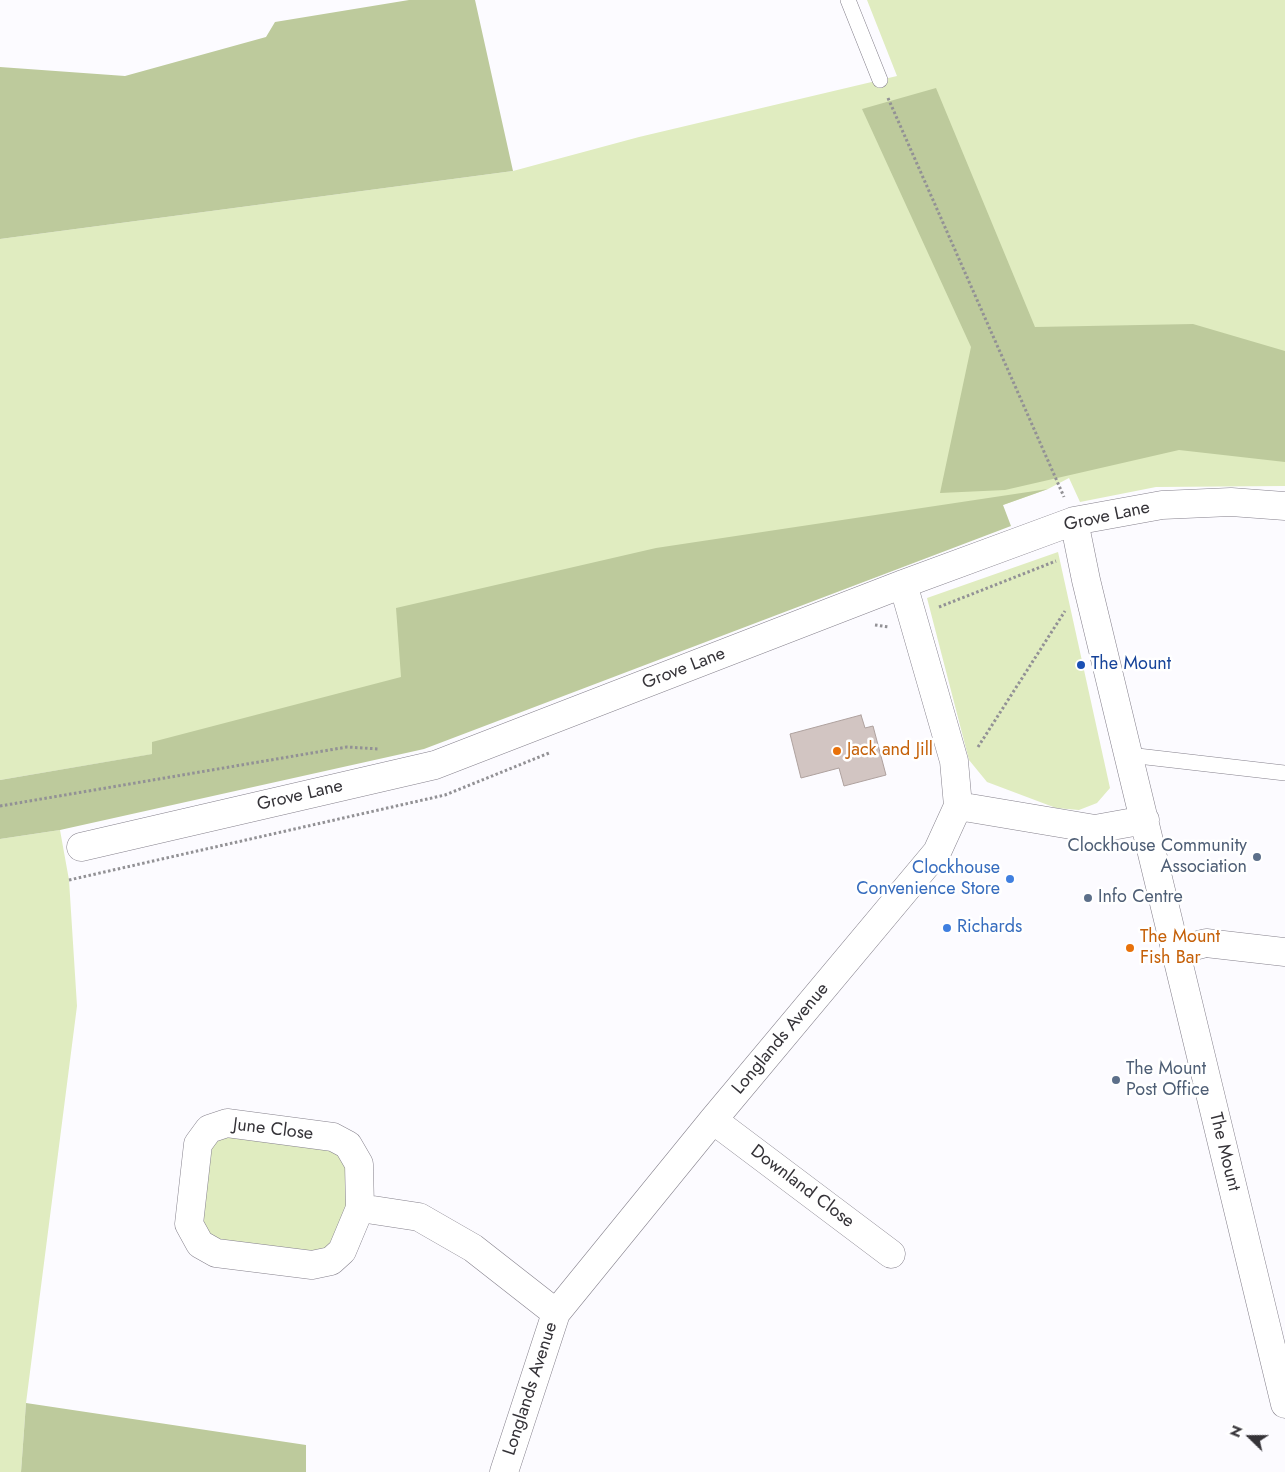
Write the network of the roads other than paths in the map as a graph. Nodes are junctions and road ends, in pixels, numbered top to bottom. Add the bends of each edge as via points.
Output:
1 (848, 0) edge
2 (880, 80) road end
3 (1285, 506) edge
4 (1074, 521) junction
5 (903, 584) junction
6 (1129, 755) junction
7 (1285, 773) edge
8 (958, 806) junction
9 (1145, 820) junction
10 (81, 847) dead end
11 (1175, 950) junction
12 (1285, 952) edge
13 (713, 1120) junction
14 (360, 1208) junction
15 (891, 1254) dead end
16 (556, 1313) junction
17 (1285, 1404) edge
18 (504, 1472) edge

1 - 2 lane
3 - 4 street, Grove Lane via 1230,502 1162,505
4 - 5 street, Grove Lane
4 - 6 street, The Mount
5 - 8 street, Longlands Avenue via 954,761
5 - 10 street, Grove Lane via 435,765
6 - 7 lane
6 - 9 street, The Mount
8 - 9 street via 1095,830
8 - 13 street, Longlands Avenue via 937,852
9 - 11 street, The Mount
11 - 12 street via 1206,943
11 - 17 street, The Mount
13 - 15 street, Downland Close
13 - 16 street, Longlands Avenue
14 - 14 street, June Close via 342,1251 331,1261 312,1265 216,1253 200,1244 189,1224 198,1144 209,1129 227,1123 332,1137 348,1145 359,1164
14 - 16 street via 419,1217 474,1248
16 - 18 street, Longlands Avenue

